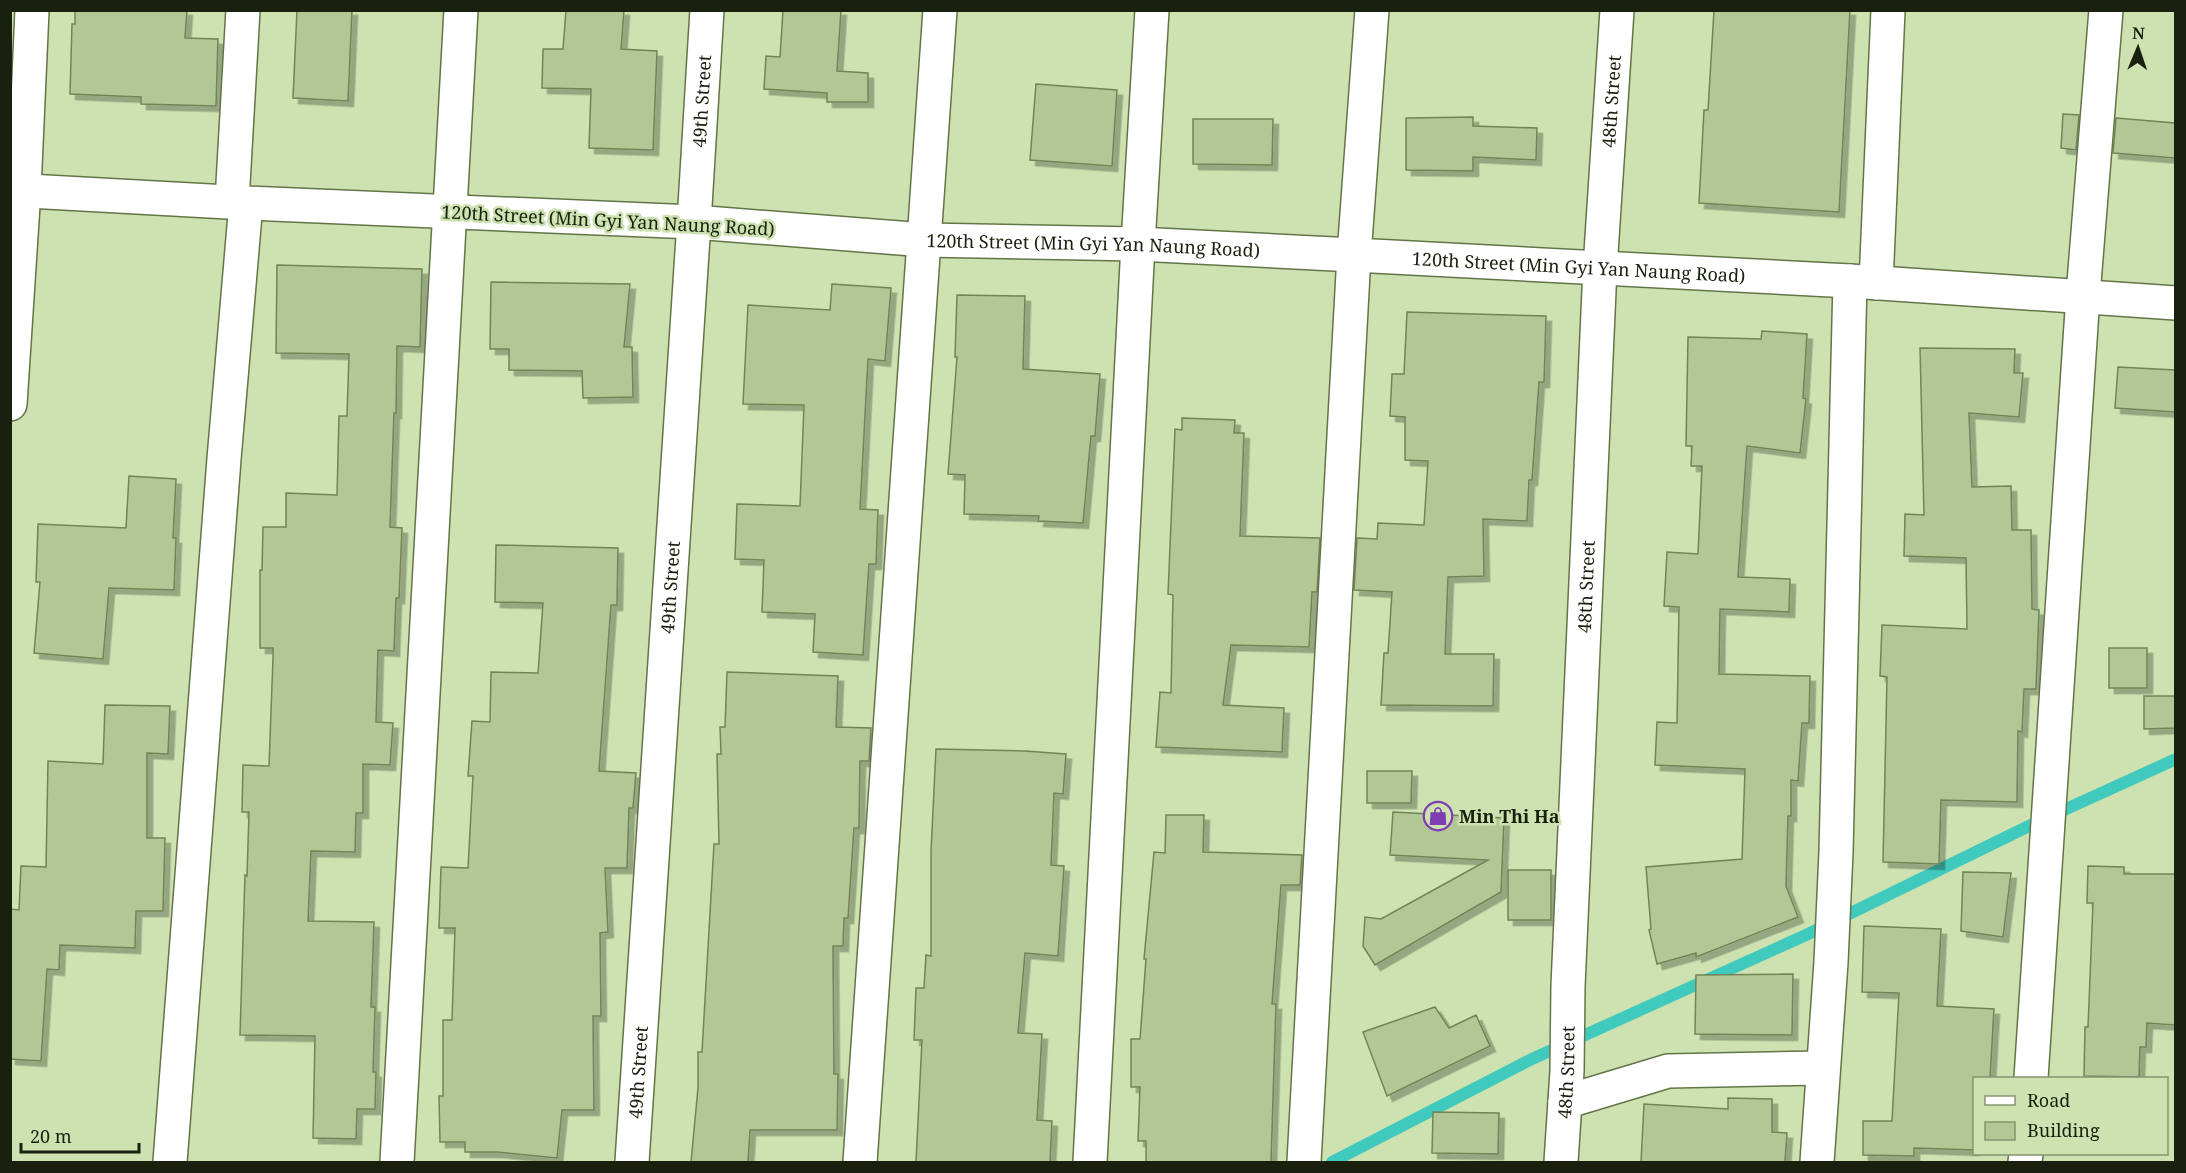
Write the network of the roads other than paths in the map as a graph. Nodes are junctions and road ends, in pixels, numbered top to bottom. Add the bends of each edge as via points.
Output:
1 (32, 10) edge
2 (243, 10) edge
3 (461, 10) edge
4 (706, 10) edge
5 (940, 10) edge
6 (1152, 10) edge
7 (1372, 10) edge
8 (1617, 10) edge
9 (1888, 10) edge
10 (2106, 10) edge
11 (17, 190) edge
12 (239, 202) junction
13 (450, 212) junction
14 (694, 222) junction
15 (925, 240) junction
16 (1138, 244) junction
17 (1353, 255) junction
18 (1600, 268) junction
19 (1863, 282) junction
20 (2083, 295) junction
21 (2175, 303) edge
22 (10, 404) edge
23 (1823, 1068) junction
24 (2031, 1077) edge
25 (1566, 1087) junction
26 (1305, 1154) edge
27 (170, 1162) edge
28 (397, 1162) edge
29 (632, 1162) edge
30 (860, 1162) edge
31 (1090, 1162) edge
32 (1561, 1162) edge
33 (1817, 1162) edge

1 - 11 street
2 - 12 street
3 - 13 street
4 - 14 street, 49th Street
5 - 15 street
6 - 16 street
7 - 17 street
8 - 18 street, 48th Street
9 - 19 street
10 - 20 street
11 - 12 street, 120th Street (Min Gyi Yan Naung Road)
11 - 22 street
12 - 13 street, 120th Street (Min Gyi Yan Naung Road)
12 - 27 street via 224,459
13 - 14 street, 120th Street (Min Gyi Yan Naung Road)
13 - 28 street
14 - 15 street, 120th Street (Min Gyi Yan Naung Road)
14 - 29 street, 49th Street
15 - 16 street, 120th Street (Min Gyi Yan Naung Road)
15 - 30 street
16 - 17 street, 120th Street (Min Gyi Yan Naung Road)
16 - 31 street
17 - 18 street, 120th Street (Min Gyi Yan Naung Road)
17 - 26 street
18 - 19 street, 120th Street (Min Gyi Yan Naung Road)
18 - 25 street, 48th Street
19 - 20 street, 120th Street (Min Gyi Yan Naung Road)
19 - 23 street
20 - 21 street, 120th Street (Min Gyi Yan Naung Road)
20 - 24 street
23 - 25 street via 1668,1071
23 - 33 street
25 - 32 street, 48th Street

